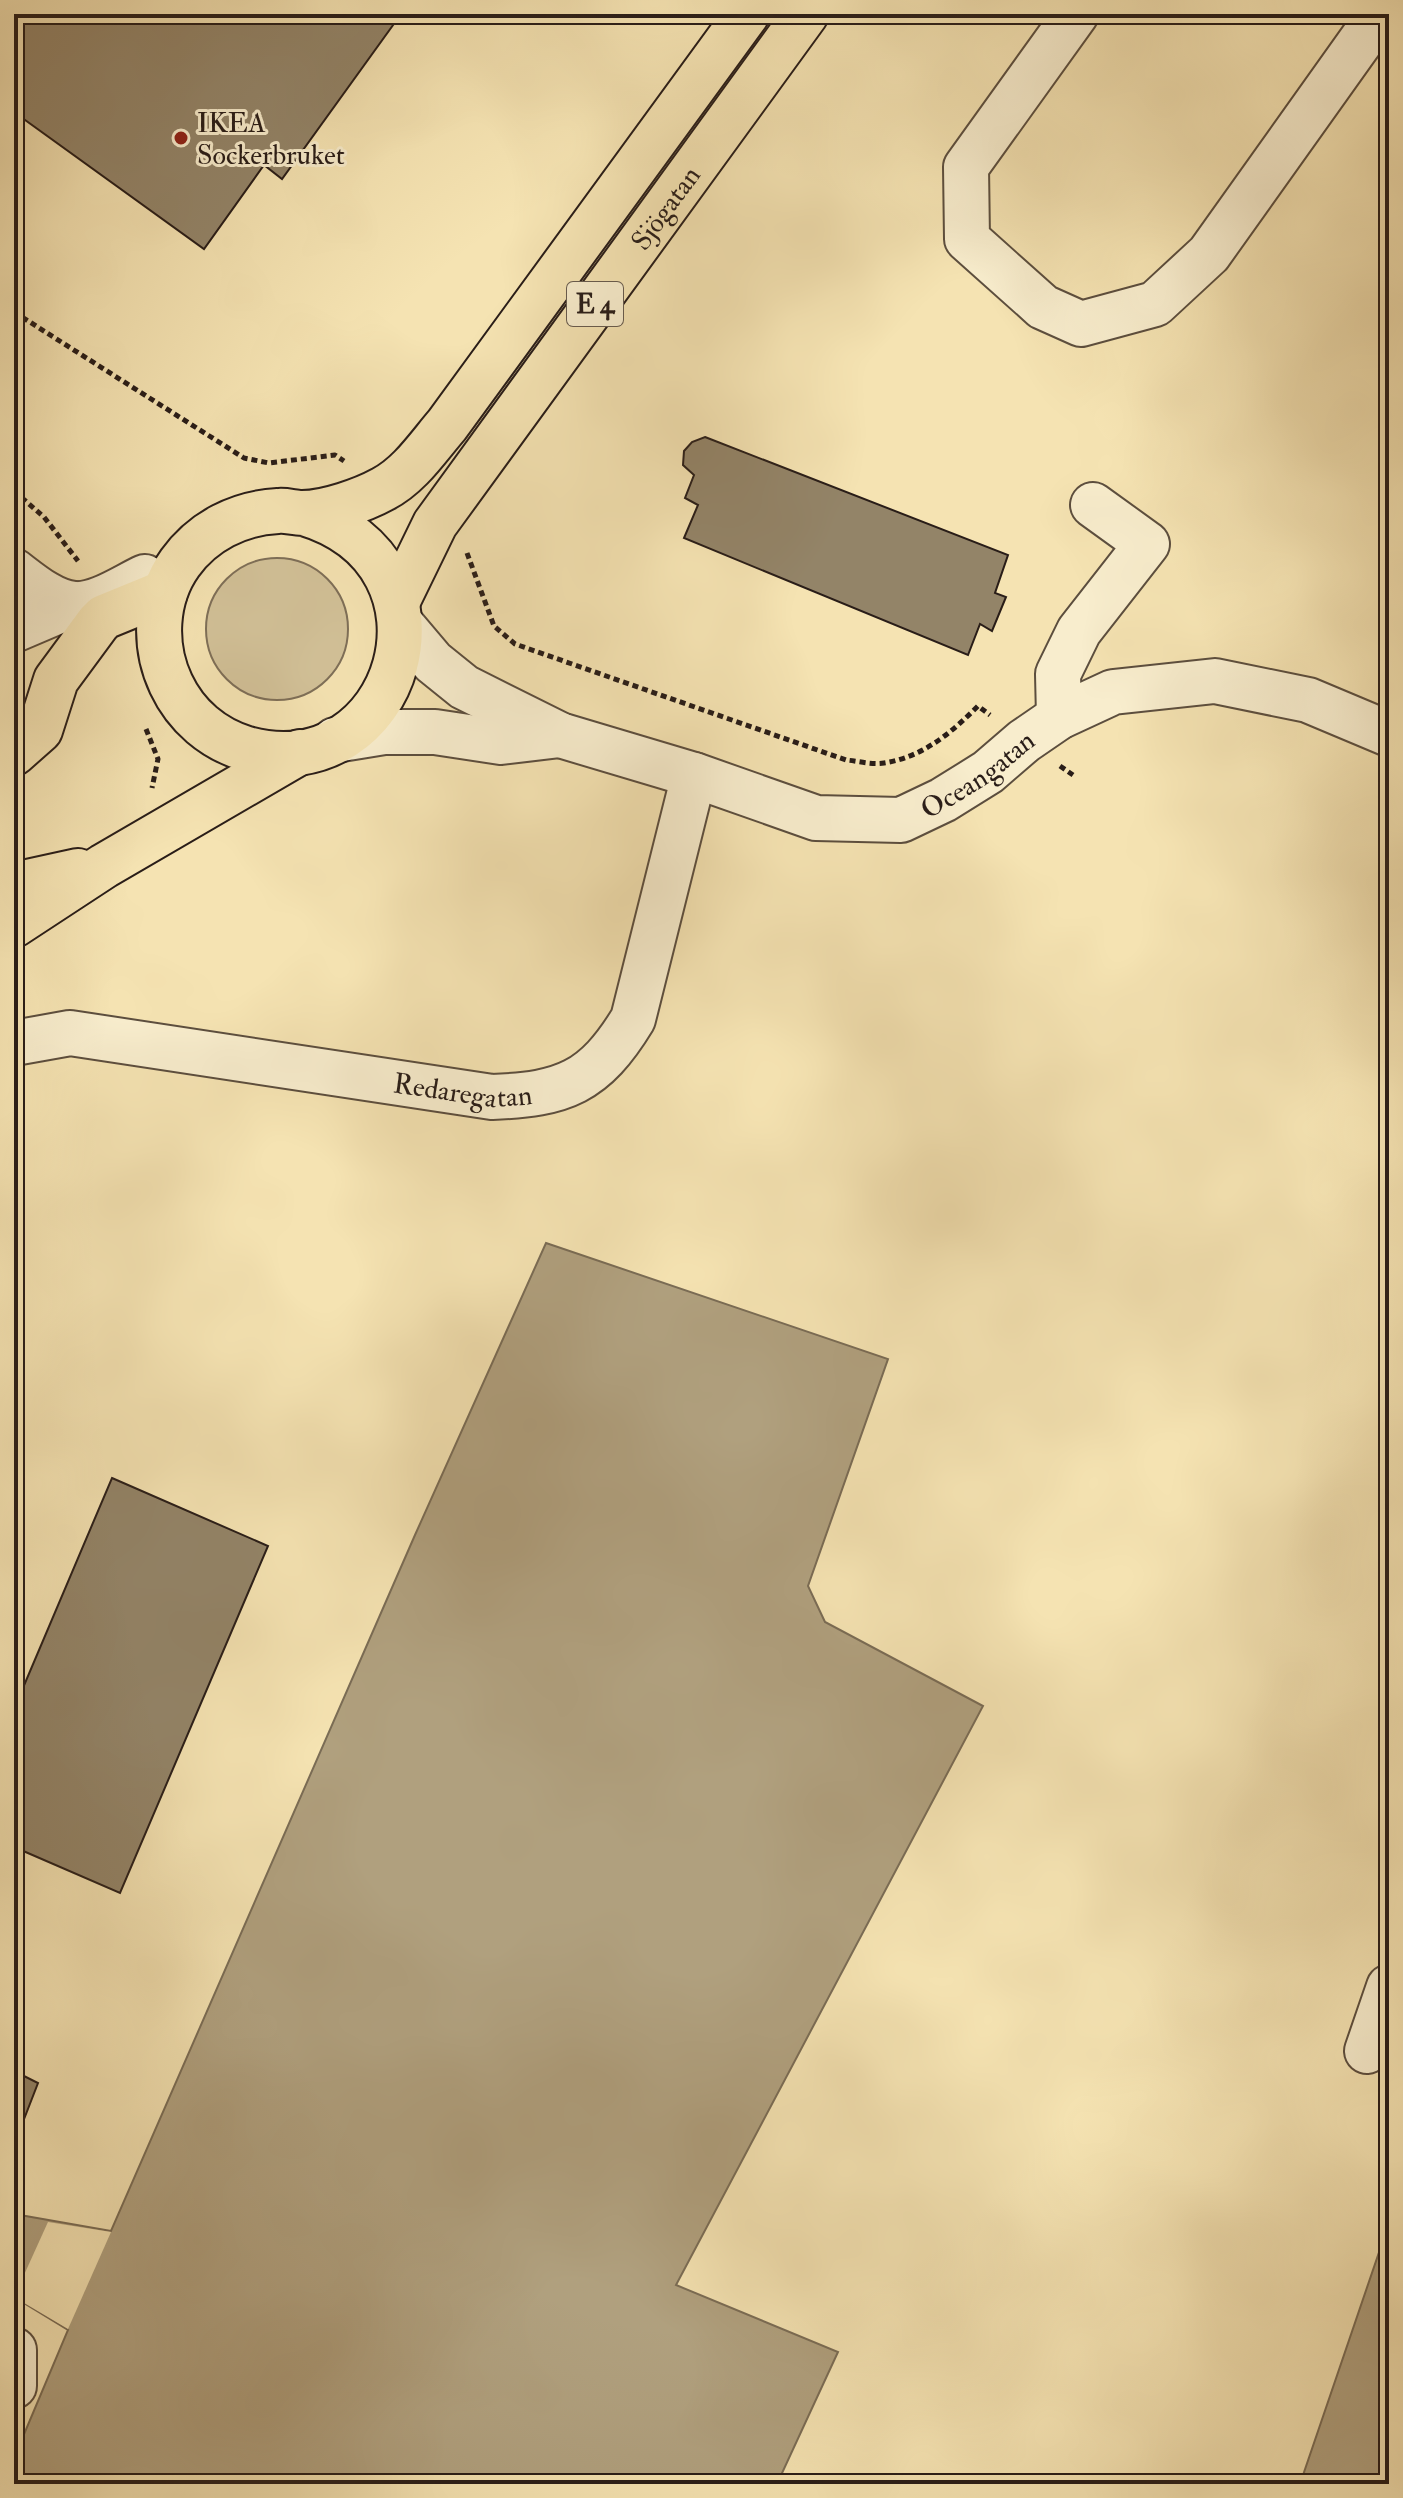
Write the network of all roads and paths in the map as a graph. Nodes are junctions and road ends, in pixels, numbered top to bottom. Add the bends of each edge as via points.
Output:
1 (747, 14) edge
2 (806, 14) edge
3 (1076, 14) edge
4 (1380, 14) edge
5 (14, 312) edge
6 (385, 489) junction
7 (1093, 505) dead end
8 (304, 513) junction
9 (435, 524) junction
10 (172, 577) junction
11 (30, 587) edge
12 (399, 612) junction
13 (14, 630) edge
14 (978, 706) dead end
15 (1059, 717) junction
16 (1389, 734) edge
17 (560, 735) junction
18 (318, 746) junction
19 (14, 753) edge
20 (694, 775) junction
21 (104, 866) junction
22 (14, 885) edge
23 (14, 925) edge
24 (14, 1043) edge
25 (1389, 1987) edge
26 (1367, 2051) dead end
27 (14, 2350) edge
28 (14, 2386) edge

1 - 6 highway, Sjögatan / E 4 via 447,425
2 - 9 highway, Sjögatan / E 4
3 - 4 street via 966,167 967,239 1043,307 1081,324 1155,304 1209,254
5 - 6 path via 244,458 269,463 335,455
6 - 8 highway, Sjögatan / E 4
7 - 15 street via 1147,544 1079,631 1058,674
8 - 10 highway via 235,519 214,530
8 - 12 highway via 356,538 382,567
9 - 12 highway, Sjögatan / E 4
9 - 14 path via 467,553 494,626 515,644 846,760 881,763 916,755 951,733
10 - 11 street via 97,599
10 - 18 highway via 158,634 160,655 187,711 202,726 259,752
10 - 19 highway via 98,623 56,680 40,730
11 - 13 street
12 - 17 street, Oceangatan via 433,662 464,687
12 - 18 highway via 401,643 390,682 367,716
15 - 16 street, Oceangatan via 1113,692 1215,681 1308,700
15 - 20 street, Oceangatan via 988,772 901,820 816,818
17 - 18 street, Oceangatan via 501,742 435,732 384,732
17 - 20 street, Oceangatan
18 - 21 highway
20 - 24 street, Redaregatan via 633,1019 593,1070 565,1087 492,1097 70,1033
21 - 22 highway
21 - 23 highway
25 - 26 street
27 - 28 street

